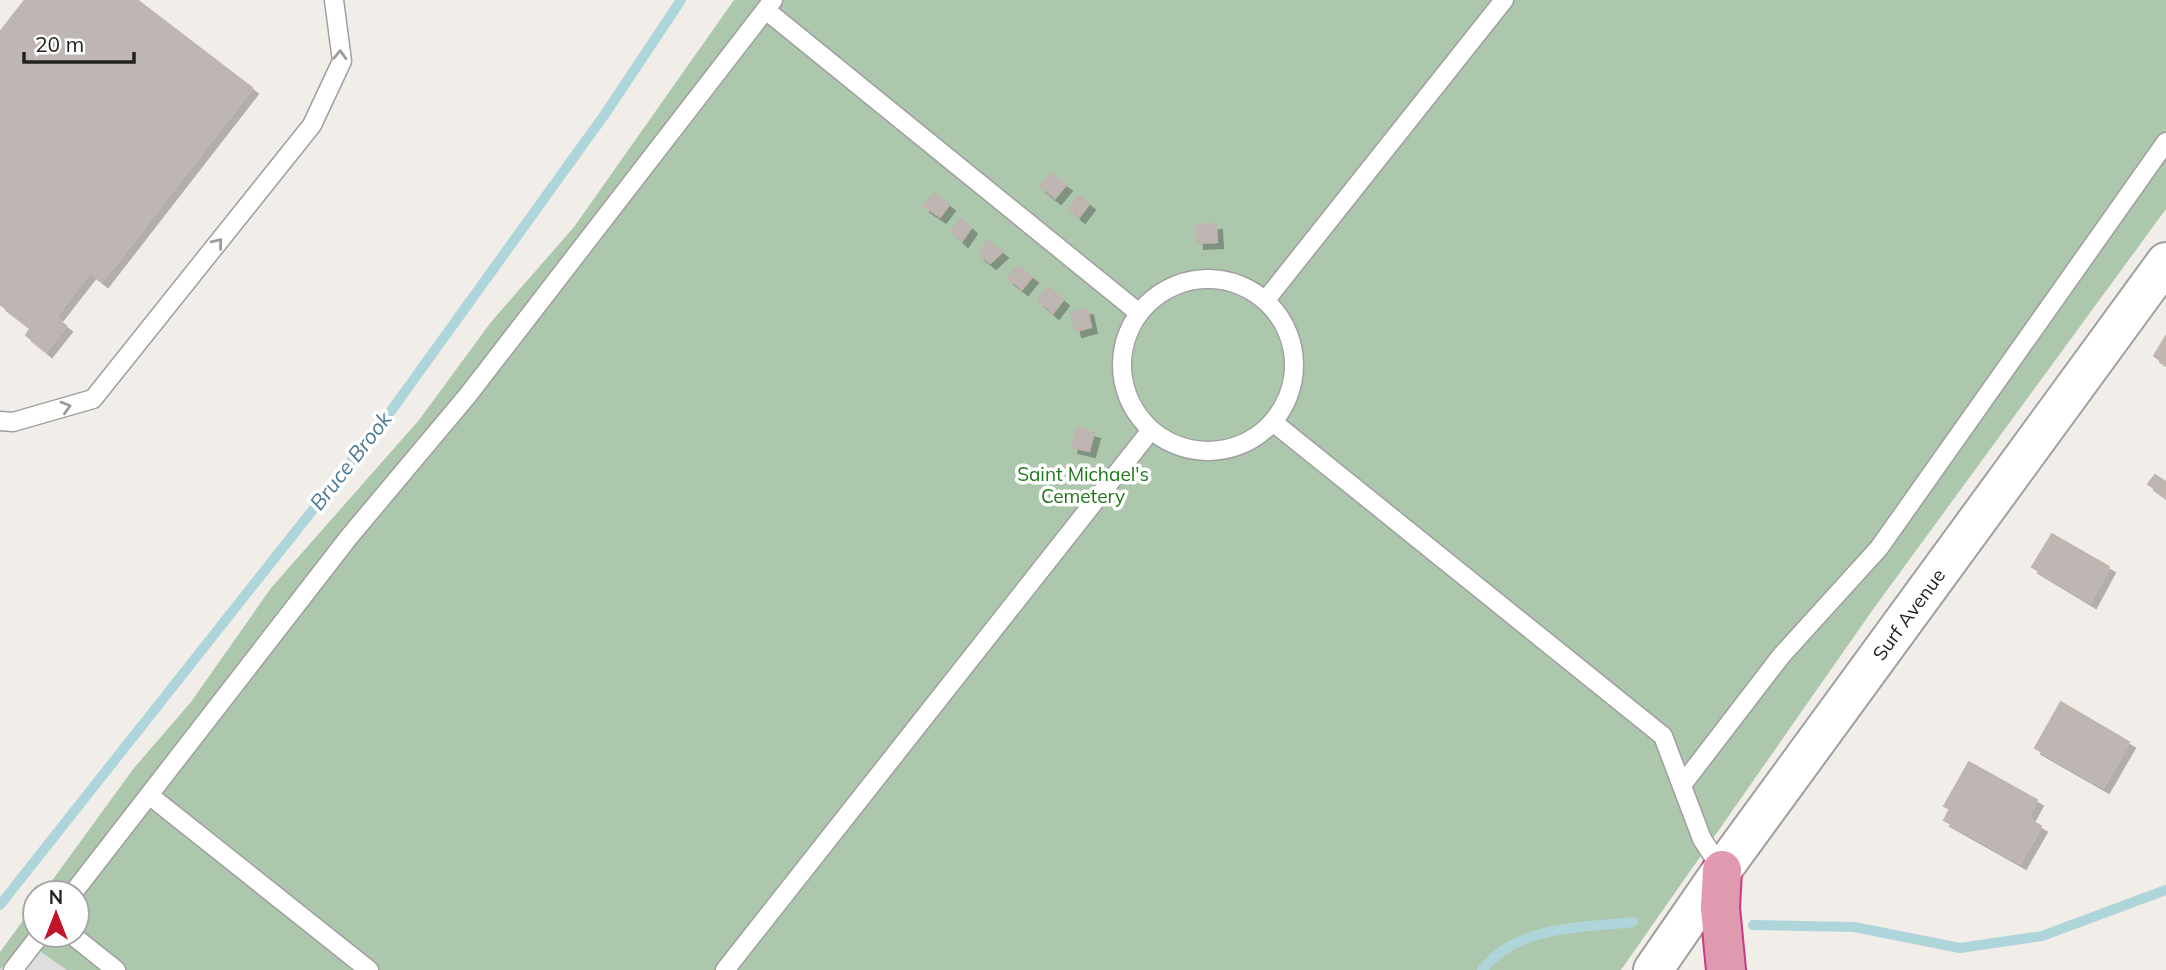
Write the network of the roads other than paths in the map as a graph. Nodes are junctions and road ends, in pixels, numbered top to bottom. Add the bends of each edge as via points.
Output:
1 (334, 0) edge
2 (1504, 0) edge
3 (770, 6) edge
4 (2166, 142) edge
5 (2166, 262) edge
6 (1265, 301) junction
7 (1139, 313) junction
8 (4, 418) edge
9 (1273, 422) junction
10 (1151, 430) junction
11 (1682, 785) junction
12 (149, 795) junction
13 (1722, 870) junction
14 (84, 879) edge
15 (29, 949) edge
16 (90, 949) edge
17 (13, 970) edge
18 (116, 970) edge
19 (369, 970) edge
20 (725, 970) edge
21 (1653, 970) edge
22 (1726, 970) edge

8 -> 1 lane via 93,399 312,125 342,61
2 - 6 lane
3 - 7 lane
3 - 12 lane
4 - 11 lane via 1880,548 1781,656
5 - 13 street, Surf Avenue
6 - 7 lane via 1241,285 1214,279 1185,282 1160,294
6 - 9 lane via 1282,321 1293,346 1294,373 1287,399
7 - 10 lane via 1126,335 1121,361 1124,387 1134,411
9 - 10 lane via 1252,439 1227,449 1200,451 1174,445
9 - 11 lane via 1662,736
10 - 20 lane
11 - 13 lane via 1702,839
12 - 14 lane
12 - 19 lane
13 - 21 street, Surf Avenue
13 - 22 highway via 1721,934
15 - 17 lane
16 - 18 lane

